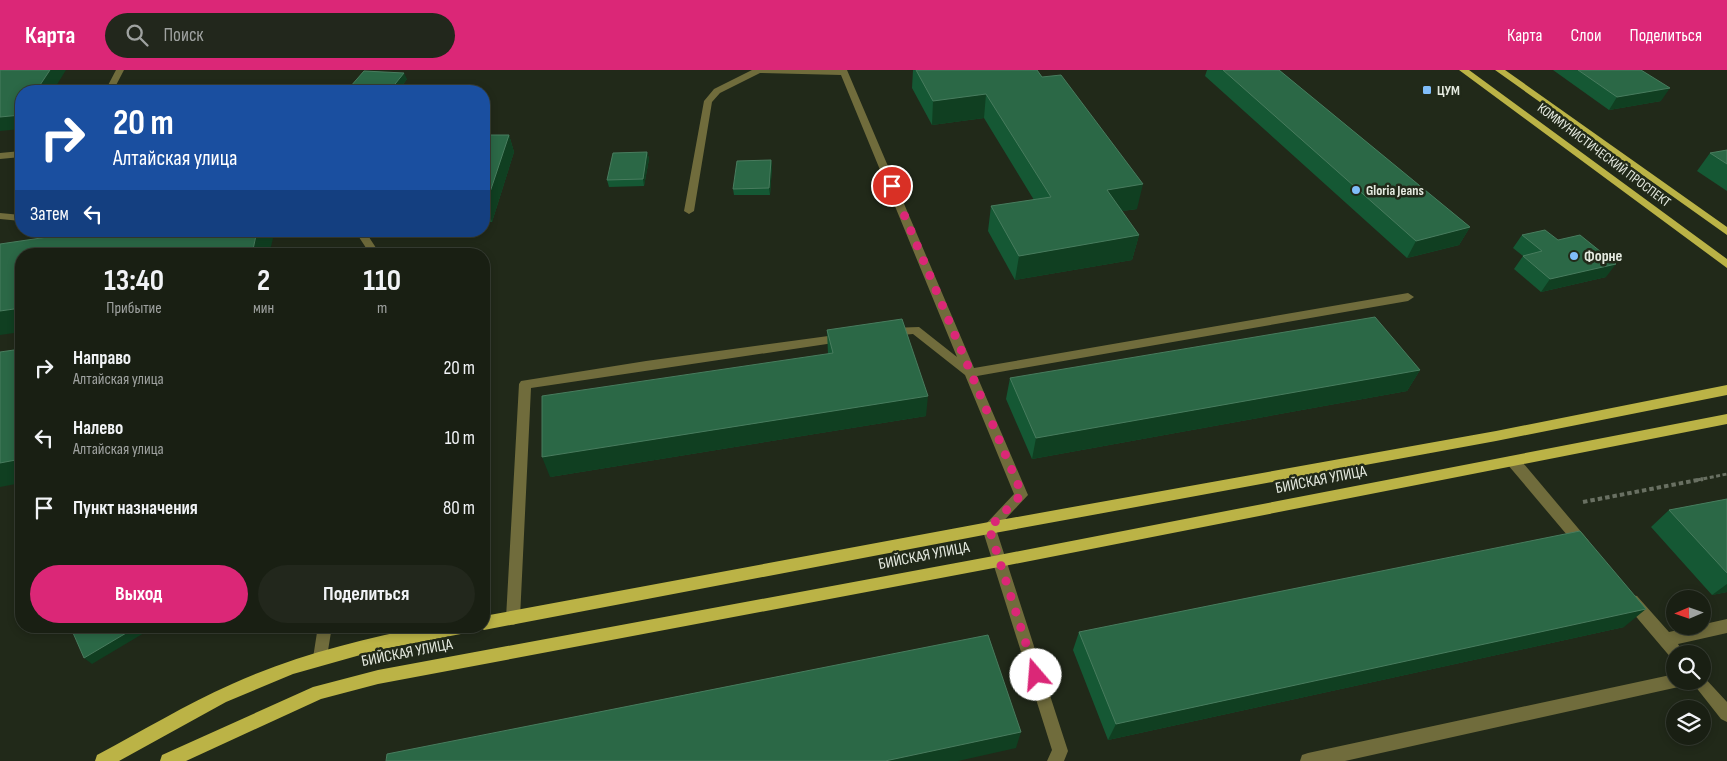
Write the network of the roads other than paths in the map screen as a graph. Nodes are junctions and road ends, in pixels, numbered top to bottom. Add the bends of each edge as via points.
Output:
1 (120, 70) edge
2 (757, 70) edge
3 (787, 70) edge
4 (1464, 70) edge
5 (1499, 70) edge
6 (112, 85) edge
7 (15, 155) edge
8 (0, 156) edge
9 (689, 211) dead end
10 (0, 216) edge
11 (15, 217) edge
12 (1727, 232) edge
13 (364, 237) edge
14 (371, 248) edge
15 (1727, 264) edge
16 (1408, 297) dead end
17 (880, 333) edge
18 (852, 337) edge
19 (970, 373) junction
20 (1727, 390) edge
21 (1727, 419) edge
22 (1512, 461) junction
23 (989, 528) junction
24 (1590, 552) edge
25 (999, 561) junction
26 (1622, 589) edge
27 (513, 618) junction
28 (490, 622) edge
29 (1727, 626) edge
30 (324, 633) edge
31 (428, 633) edge
32 (1666, 640) junction
33 (1670, 645) edge
34 (321, 658) junction
35 (1666, 684) edge
36 (1707, 690) edge
37 (1727, 714) edge
38 (103, 761) edge
39 (168, 761) edge
40 (1055, 761) edge
41 (1308, 761) edge

1 - 6 street
2 - 3 street
2 - 9 street via 717,90 708,102
3 - 19 street via 844,72
4 - 15 main road, КОММУНИСТИЧЕСКИЙ ПРОСПЕКТ
5 - 12 main road, КОММУНИСТИЧЕСКИЙ ПРОСПЕКТ
7 - 8 street
10 - 11 street
13 - 14 street
16 - 19 street
17 - 19 street via 915,330
18 - 27 street via 525,384
19 - 23 street via 1022,494
20 - 23 main road, БИЙСКАЯ УЛИЦА via 1474,440
21 - 22 main road, БИЙСКАЯ УЛИЦА
22 - 24 street
22 - 25 main road, БИЙСКАЯ УЛИЦА
23 - 25 street
23 - 27 main road, БИЙСКАЯ УЛИЦА
25 - 39 main road, БИЙСКАЯ УЛИЦА via 378,677 319,692
25 - 40 street via 1060,751
26 - 32 street
27 - 28 main road, БИЙСКАЯ УЛИЦА
29 - 32 street
30 - 34 street
31 - 34 main road, БИЙСКАЯ УЛИЦА via 378,642
32 - 33 street
34 - 38 main road, БИЙСКАЯ УЛИЦА via 239,689
35 - 41 street
36 - 37 street

